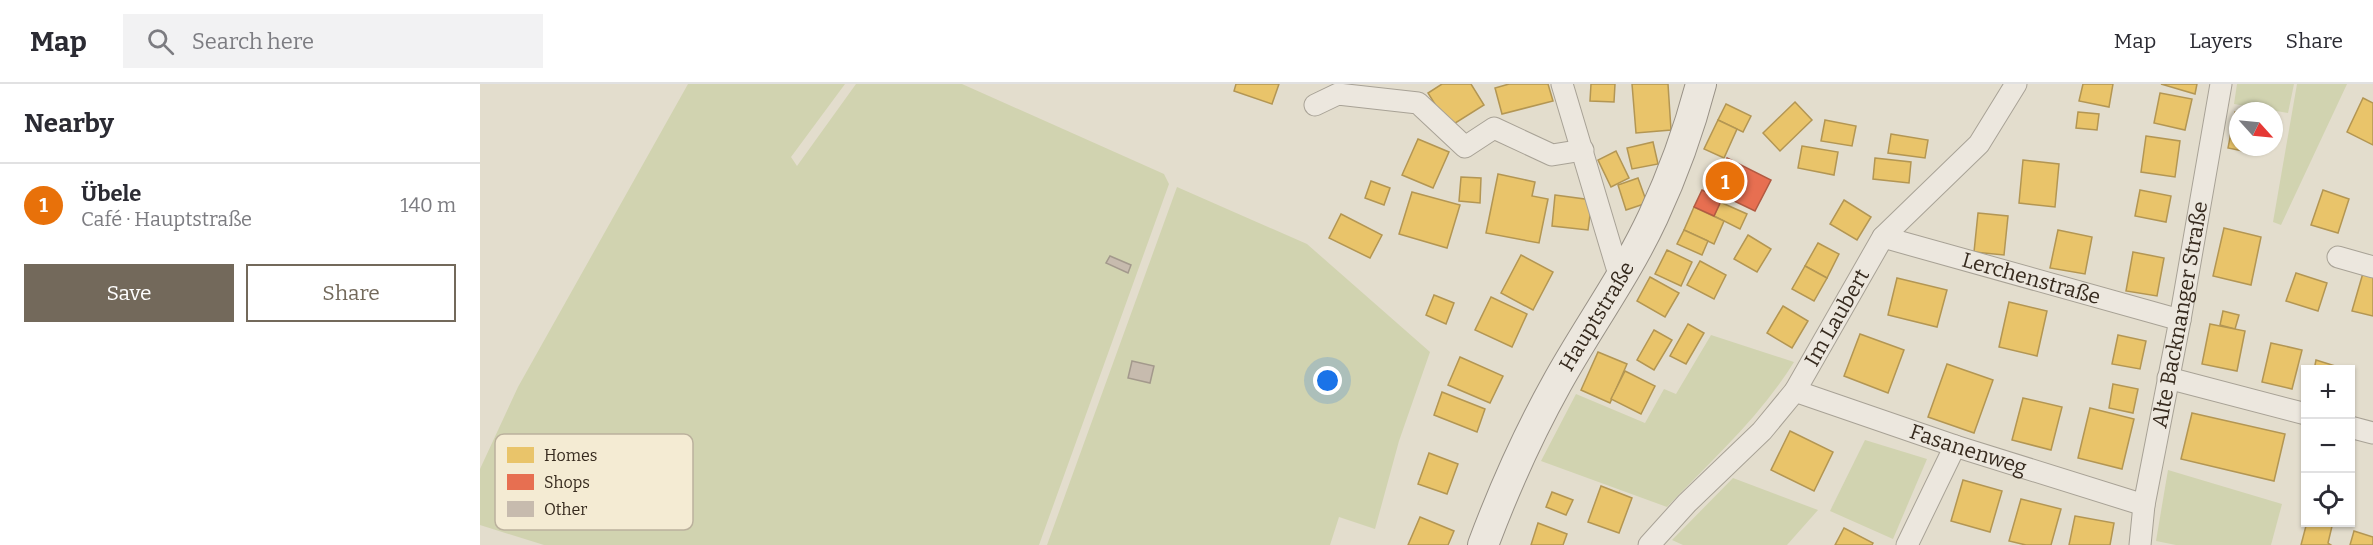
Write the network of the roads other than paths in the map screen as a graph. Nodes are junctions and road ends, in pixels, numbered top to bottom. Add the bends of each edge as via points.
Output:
1 (1562, 84) edge
2 (1701, 84) edge
3 (2016, 84) edge
4 (2221, 84) edge
5 (1315, 105) dead end
6 (1583, 150) junction
7 (1883, 237) junction
8 (2338, 257) dead end
9 (2373, 267) edge
10 (1620, 278) junction
11 (2180, 320) junction
12 (2168, 378) junction
13 (1795, 391) junction
14 (2301, 413) edge
15 (2355, 428) edge
16 (2373, 433) edge
17 (1955, 446) junction
18 (2144, 505) junction
19 (1483, 545) edge
20 (1649, 545) edge
21 (1907, 545) edge
22 (2140, 545) edge

1 - 6 street
2 - 10 street, Hauptstraße via 1688,135 1653,218
3 - 7 street, Im Laubert via 1980,144
4 - 11 street, Alte Backnanger Straße
5 - 6 street via 1338,94 1418,104 1464,147 1494,128 1552,155
6 - 10 street
7 - 11 street, Lerchenstraße
7 - 13 street, Im Laubert
8 - 9 street
10 - 19 street, Hauptstraße via 1522,450
11 - 12 street, Alte Backnanger Straße
12 - 14 street
12 - 18 street, Alte Backnanger Straße
13 - 17 street, Fasanenweg
13 - 20 street, Im Laubert
15 - 16 street
17 - 18 street, Fasanenweg
17 - 21 street
18 - 22 street, Alte Backnanger Straße

